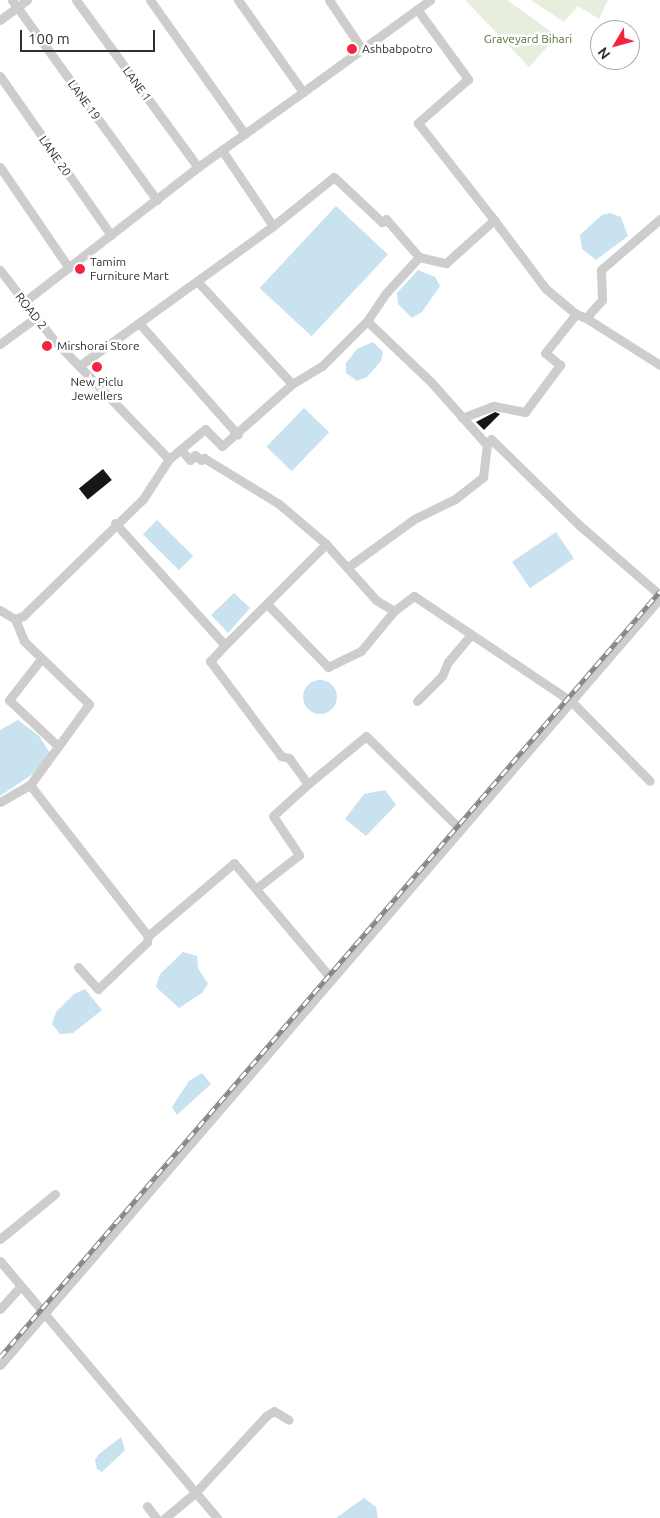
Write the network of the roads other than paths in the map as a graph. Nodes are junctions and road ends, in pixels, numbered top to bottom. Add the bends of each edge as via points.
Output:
1 (27, 0) edge
2 (76, 0) edge
3 (150, 0) edge
4 (238, 0) edge
5 (329, 0) edge
6 (430, 0) edge
7 (15, 4) edge
8 (417, 9) junction
9 (0, 20) edge
10 (362, 50) junction
11 (0, 76) edge
12 (303, 92) junction
13 (245, 134) junction
14 (222, 150) junction
15 (0, 167) edge
16 (198, 167) junction
17 (157, 200) junction
18 (660, 219) edge
19 (494, 220) junction
20 (273, 226) junction
21 (111, 235) junction
22 (419, 257) junction
23 (69, 268) junction
24 (0, 270) edge
25 (197, 281) junction
26 (24, 302) junction
27 (576, 314) junction
28 (35, 318) junction
29 (586, 318) junction
30 (367, 321) junction
31 (139, 323) junction
32 (0, 344) edge
33 (660, 365) edge
34 (79, 366) junction
35 (292, 384) junction
36 (462, 418) junction
37 (238, 435) junction
38 (487, 445) junction
39 (181, 450) junction
40 (169, 459) junction
41 (115, 523) junction
42 (326, 544) junction
43 (348, 567) junction
44 (660, 596) edge
45 (267, 604) junction
46 (0, 610) edge
47 (394, 611) junction
48 (15, 619) junction
49 (470, 635) junction
50 (225, 646) junction
51 (41, 659) junction
52 (417, 701) dead end
53 (572, 702) junction
54 (56, 745) junction
55 (650, 781) dead end
56 (308, 784) junction
57 (30, 786) junction
58 (0, 802) edge
59 (460, 829) junction
60 (258, 887) junction
61 (148, 936) junction
62 (78, 967) dead end
63 (332, 978) junction
64 (55, 1194) dead end
65 (0, 1239) edge
66 (0, 1261) edge
67 (21, 1286) junction
68 (0, 1309) edge
69 (45, 1310) junction
70 (0, 1365) edge
71 (288, 1420) dead end
72 (195, 1493) junction
73 (147, 1506) dead end
74 (213, 1517) edge
75 (156, 1518) edge
76 (165, 1518) edge

1 - 7 street
2 - 16 street, LANE 1
3 - 13 street
4 - 12 street
5 - 10 street
6 - 8 street
7 - 9 street
7 - 17 street, LANE 19
8 - 10 street
8 - 19 street via 468,79 418,123
10 - 12 street
11 - 21 street, LANE 20
12 - 13 street
13 - 14 street
14 - 16 street
14 - 20 street
15 - 23 street
16 - 17 street
17 - 21 street
18 - 29 street via 601,270 602,300
19 - 22 street via 446,263
19 - 27 street via 530,271
20 - 22 street via 334,177 382,222 386,219
20 - 25 street
21 - 23 street
22 - 30 street via 386,292
23 - 26 street
24 - 26 street, ROAD 2
25 - 31 street
25 - 35 street
26 - 28 street, ROAD 2
27 - 29 street
27 - 36 street via 545,353 560,365 525,412 494,406
28 - 32 street
28 - 34 street, ROAD 2
29 - 33 street
30 - 35 street via 322,366
30 - 36 street
31 - 34 street
31 - 37 street
34 - 40 street, ROAD 2
35 - 37 street
36 - 38 street
37 - 39 street via 222,446 205,429
38 - 43 street via 483,477 455,499 414,519
38 - 44 street via 491,439 578,524
39 - 40 street
39 - 42 street via 190,460 195,455 201,460 204,458 271,499
40 - 41 street via 143,499
41 - 48 street via 23,616
41 - 50 street
42 - 43 street
42 - 45 street
43 - 47 street via 376,600
44 - 53 street
45 - 47 street via 328,667 361,651
45 - 50 street
46 - 48 street
47 - 49 street via 414,596
48 - 51 street via 24,641
49 - 52 street via 448,662 442,676
49 - 53 street
50 - 56 street via 210,661 281,756 289,758
51 - 54 street via 9,700
51 - 54 street via 89,704
53 - 55 street
53 - 59 street
54 - 57 street via 47,766
56 - 59 street via 366,736
56 - 60 street via 273,816 299,854
57 - 58 street
57 - 61 street
59 - 63 street
60 - 61 street via 234,863
60 - 63 street
61 - 62 street via 147,942 98,988
63 - 69 street
64 - 65 street
66 - 67 street
67 - 68 street
67 - 69 street
69 - 70 street
69 - 72 street
71 - 72 street via 274,1410 266,1416
72 - 74 street
72 - 76 street
73 - 75 street

